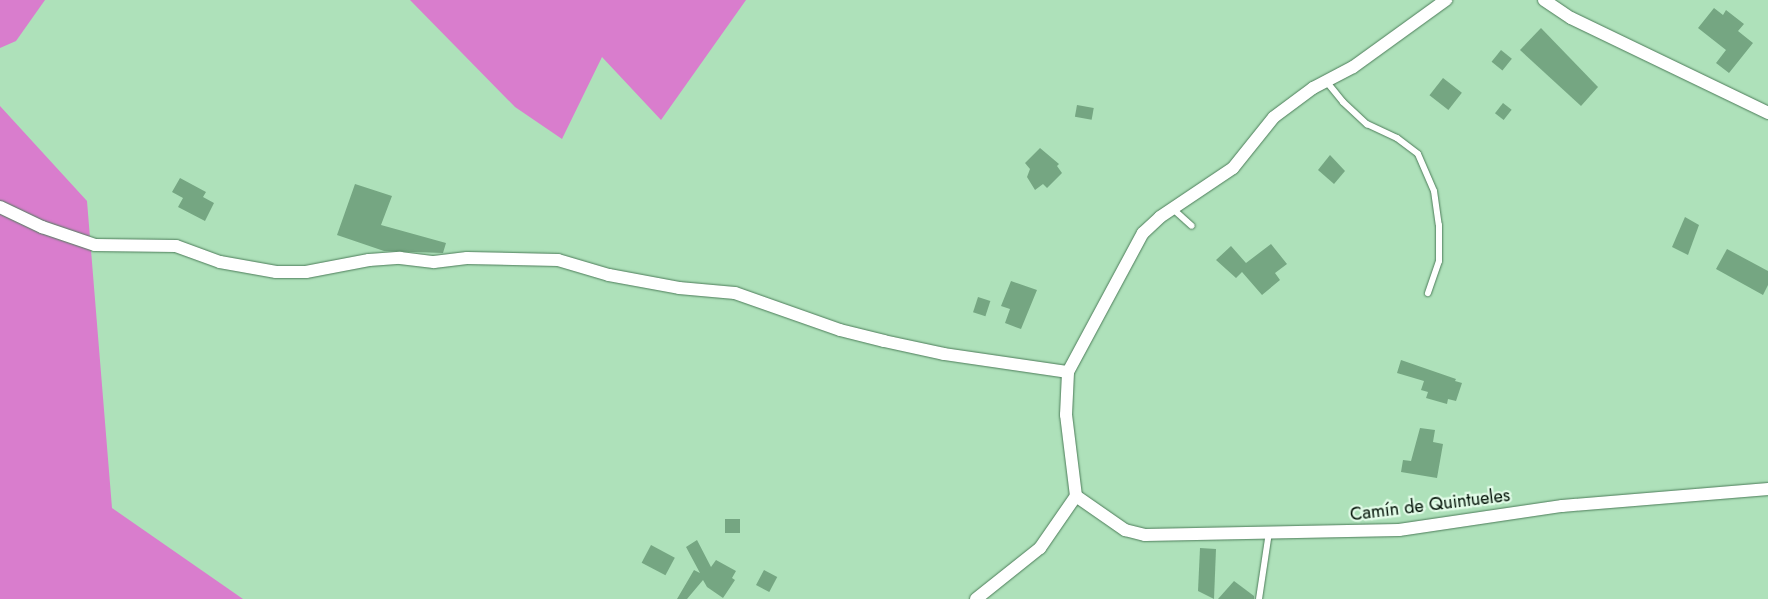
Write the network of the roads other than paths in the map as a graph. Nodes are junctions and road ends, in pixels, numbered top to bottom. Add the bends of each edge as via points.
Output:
1 (1446, 0) edge
2 (1544, 0) edge
3 (1326, 81) junction
4 (1768, 113) edge
5 (0, 207) edge
6 (1173, 209) junction
7 (1192, 226) dead end
8 (1428, 294) dead end
9 (1068, 372) junction
10 (1768, 489) edge
11 (1076, 496) junction
12 (1269, 532) junction
13 (976, 599) edge
14 (1259, 599) edge

1 - 3 street via 1353,66
2 - 4 street via 1571,18
3 - 6 street via 1274,117 1233,168
3 - 8 lane via 1342,102 1367,124 1397,138 1418,154 1434,191 1439,225 1439,261
5 - 9 street via 42,227 94,245 176,246 220,262 276,272 306,272 369,260 400,258 434,262 476,258 558,260 653,283 735,293 840,330 901,345
6 - 7 lane
6 - 9 street via 1143,233
9 - 11 street via 1066,415
10 - 12 street, Camín de Quintueles via 1562,506 1399,530
11 - 12 street, Camín de Quintueles via 1125,530 1145,536
11 - 13 street via 1040,548
12 - 14 lane

